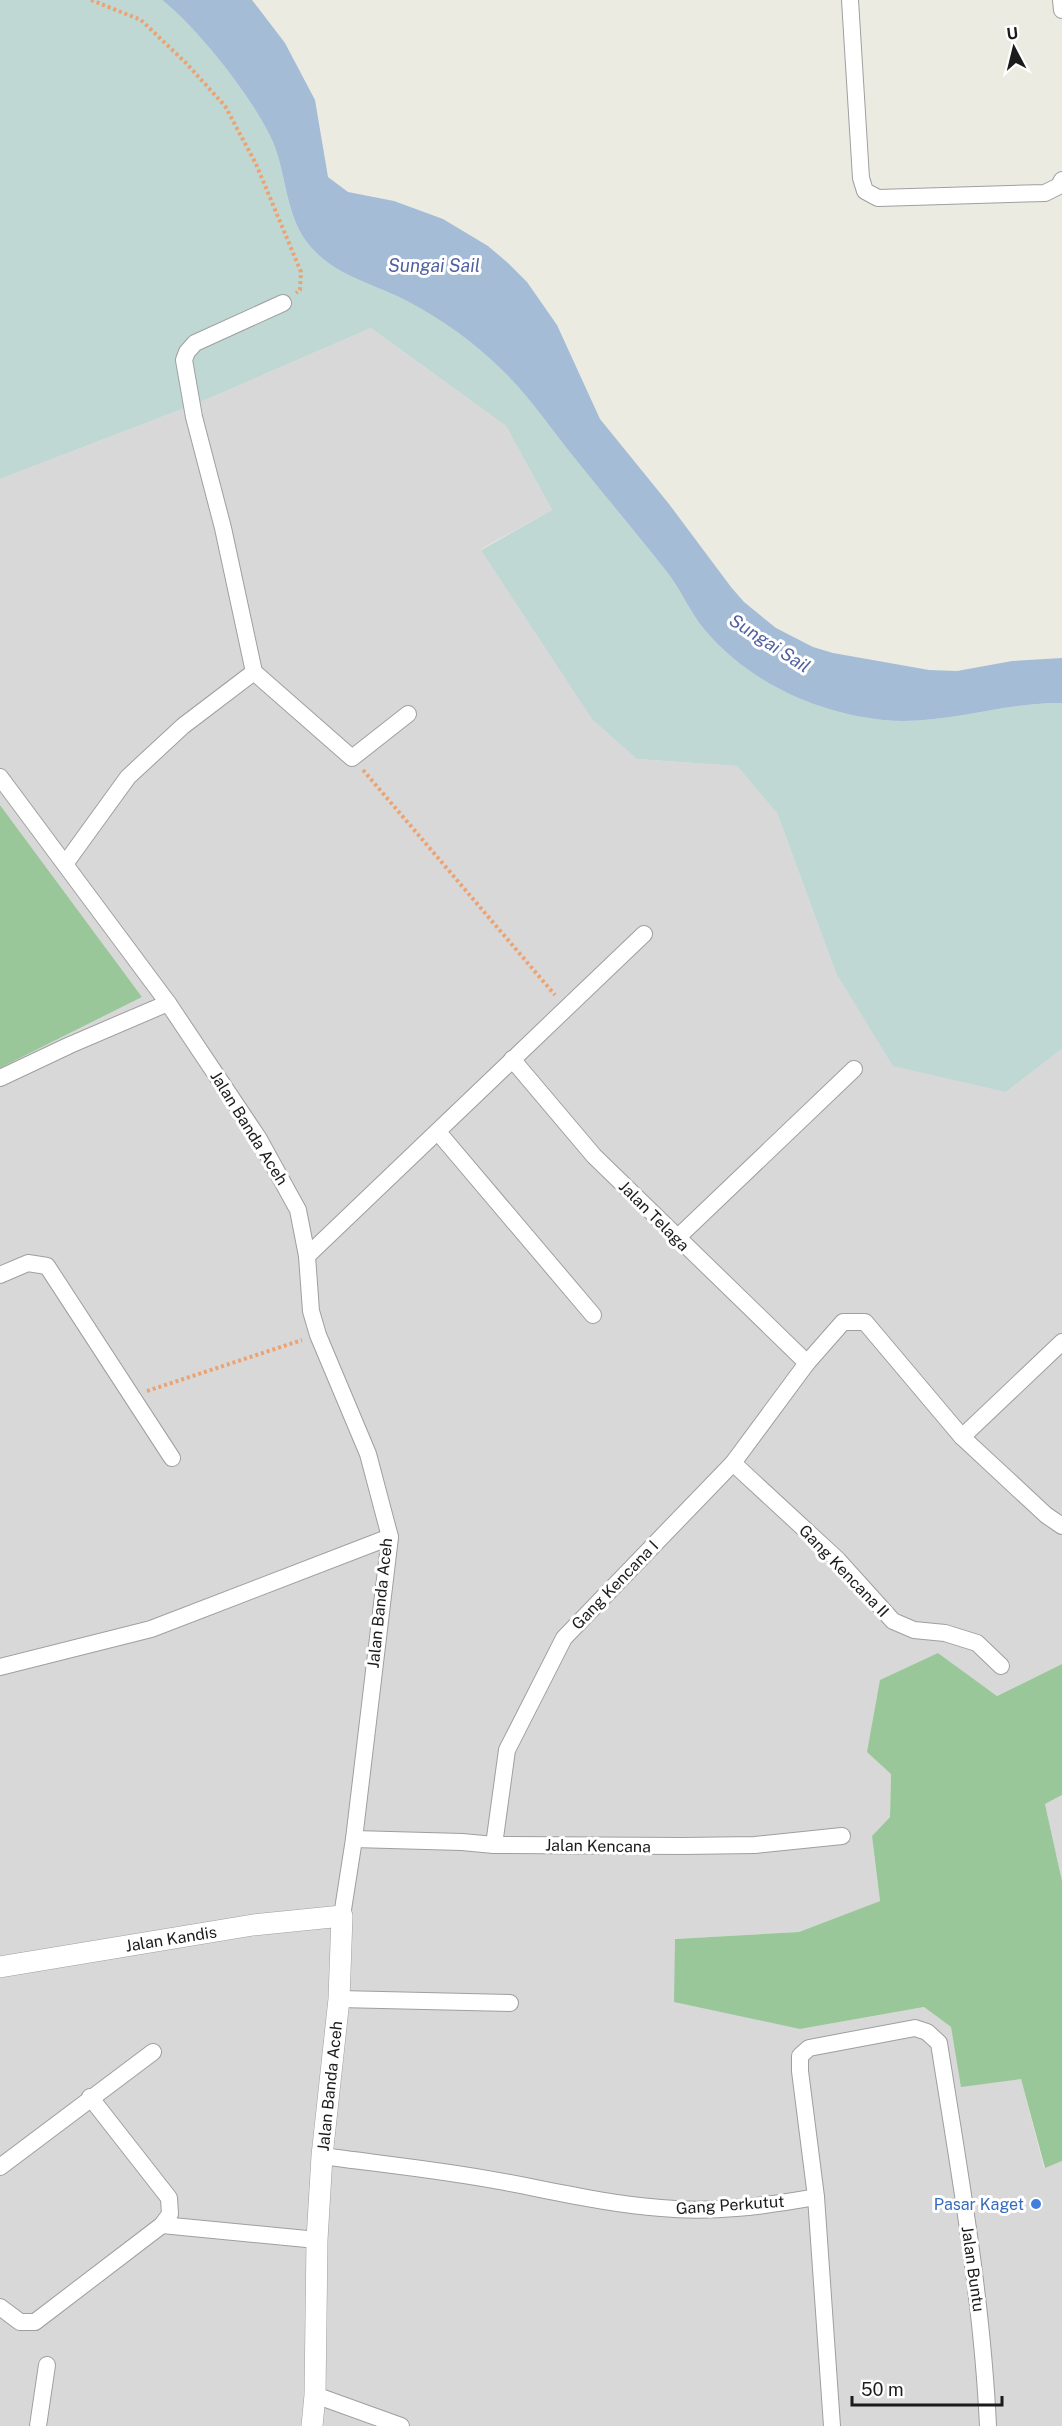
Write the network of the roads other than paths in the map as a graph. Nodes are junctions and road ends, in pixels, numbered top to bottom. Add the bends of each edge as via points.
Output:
1 (850, 0) edge
2 (1062, 0) edge
3 (1062, 10) edge
4 (1062, 180) edge
5 (283, 303) road end
6 (254, 672) junction
7 (408, 714) dead end
8 (0, 777) edge
9 (65, 864) junction
10 (644, 934) dead end
11 (168, 1003) junction
12 (512, 1059) junction
13 (854, 1069) dead end
14 (0, 1078) edge
15 (438, 1131) junction
16 (676, 1239) junction
17 (307, 1256) junction
18 (0, 1275) edge
19 (593, 1315) dead end
20 (1062, 1342) edge
21 (807, 1363) junction
22 (962, 1437) junction
23 (172, 1458) dead end
24 (733, 1463) junction
25 (1062, 1526) edge
26 (390, 1537) junction
27 (1001, 1666) dead end
28 (0, 1667) edge
29 (842, 1836) dead end
30 (354, 1839) junction
31 (494, 1845) junction
32 (342, 1916) junction
33 (0, 1967) edge
34 (339, 1999) junction
35 (510, 2003) dead end
36 (153, 2052) dead end
37 (90, 2097) junction
38 (322, 2156) junction
39 (0, 2167) edge
40 (816, 2197) junction
41 (162, 2225) junction
42 (316, 2240) junction
43 (0, 2307) edge
44 (47, 2365) dead end
45 (315, 2396) junction
46 (38, 2426) edge
47 (312, 2426) edge
48 (400, 2426) edge
49 (832, 2426) edge
50 (988, 2426) edge

1 - 4 street via 861,178 865,190 878,198 1045,193
2 - 3 street
5 - 6 street via 195,343 184,360
6 - 7 street via 352,758
6 - 9 street via 183,726 128,777
8 - 9 street, Jalan Banda Aceh
9 - 11 street, Jalan Banda Aceh
10 - 12 street
11 - 14 street
11 - 17 street, Jalan Banda Aceh via 259,1139 293,1198
12 - 15 street
12 - 16 street, Jalan Telaga via 594,1156
13 - 16 street
15 - 17 street
15 - 19 street
16 - 21 street, Jalan Telaga
17 - 26 street, Jalan Banda Aceh via 311,1311 318,1335 368,1454
18 - 23 street via 28,1263 48,1266
20 - 22 street
21 - 22 street, Gang Kencana I via 843,1322 864,1322
21 - 24 street, Gang Kencana I
22 - 25 street, Gang Kencana I
24 - 27 street, Gang Kencana II via 838,1560 892,1621 914,1630 977,1643
24 - 31 street, Gang Kencana I via 564,1638 507,1750
26 - 28 street via 151,1629
26 - 30 street, Jalan Banda Aceh
29 - 31 street, Jalan Kencana via 754,1845
30 - 31 street, Jalan Kencana
30 - 32 street, Jalan Banda Aceh
32 - 33 street, Jalan Kandis via 253,1925
32 - 34 street, Jalan Banda Aceh
34 - 35 street
34 - 38 street, Jalan Banda Aceh
36 - 37 street
37 - 39 street
37 - 41 street via 169,2198 170,2214
38 - 40 street, Gang Perkutut via 497,2180 662,2209 706,2210
38 - 42 street, Jalan Banda Aceh
40 - 49 street
40 - 50 street, Jalan Buntu via 800,2056 808,2048 915,2028 927,2032 939,2043 961,2184 985,2355
41 - 42 street
41 - 43 street via 35,2322 20,2322
42 - 45 street, Jalan Banda Aceh
44 - 46 street
45 - 47 street, Jalan Banda Aceh
45 - 48 street

